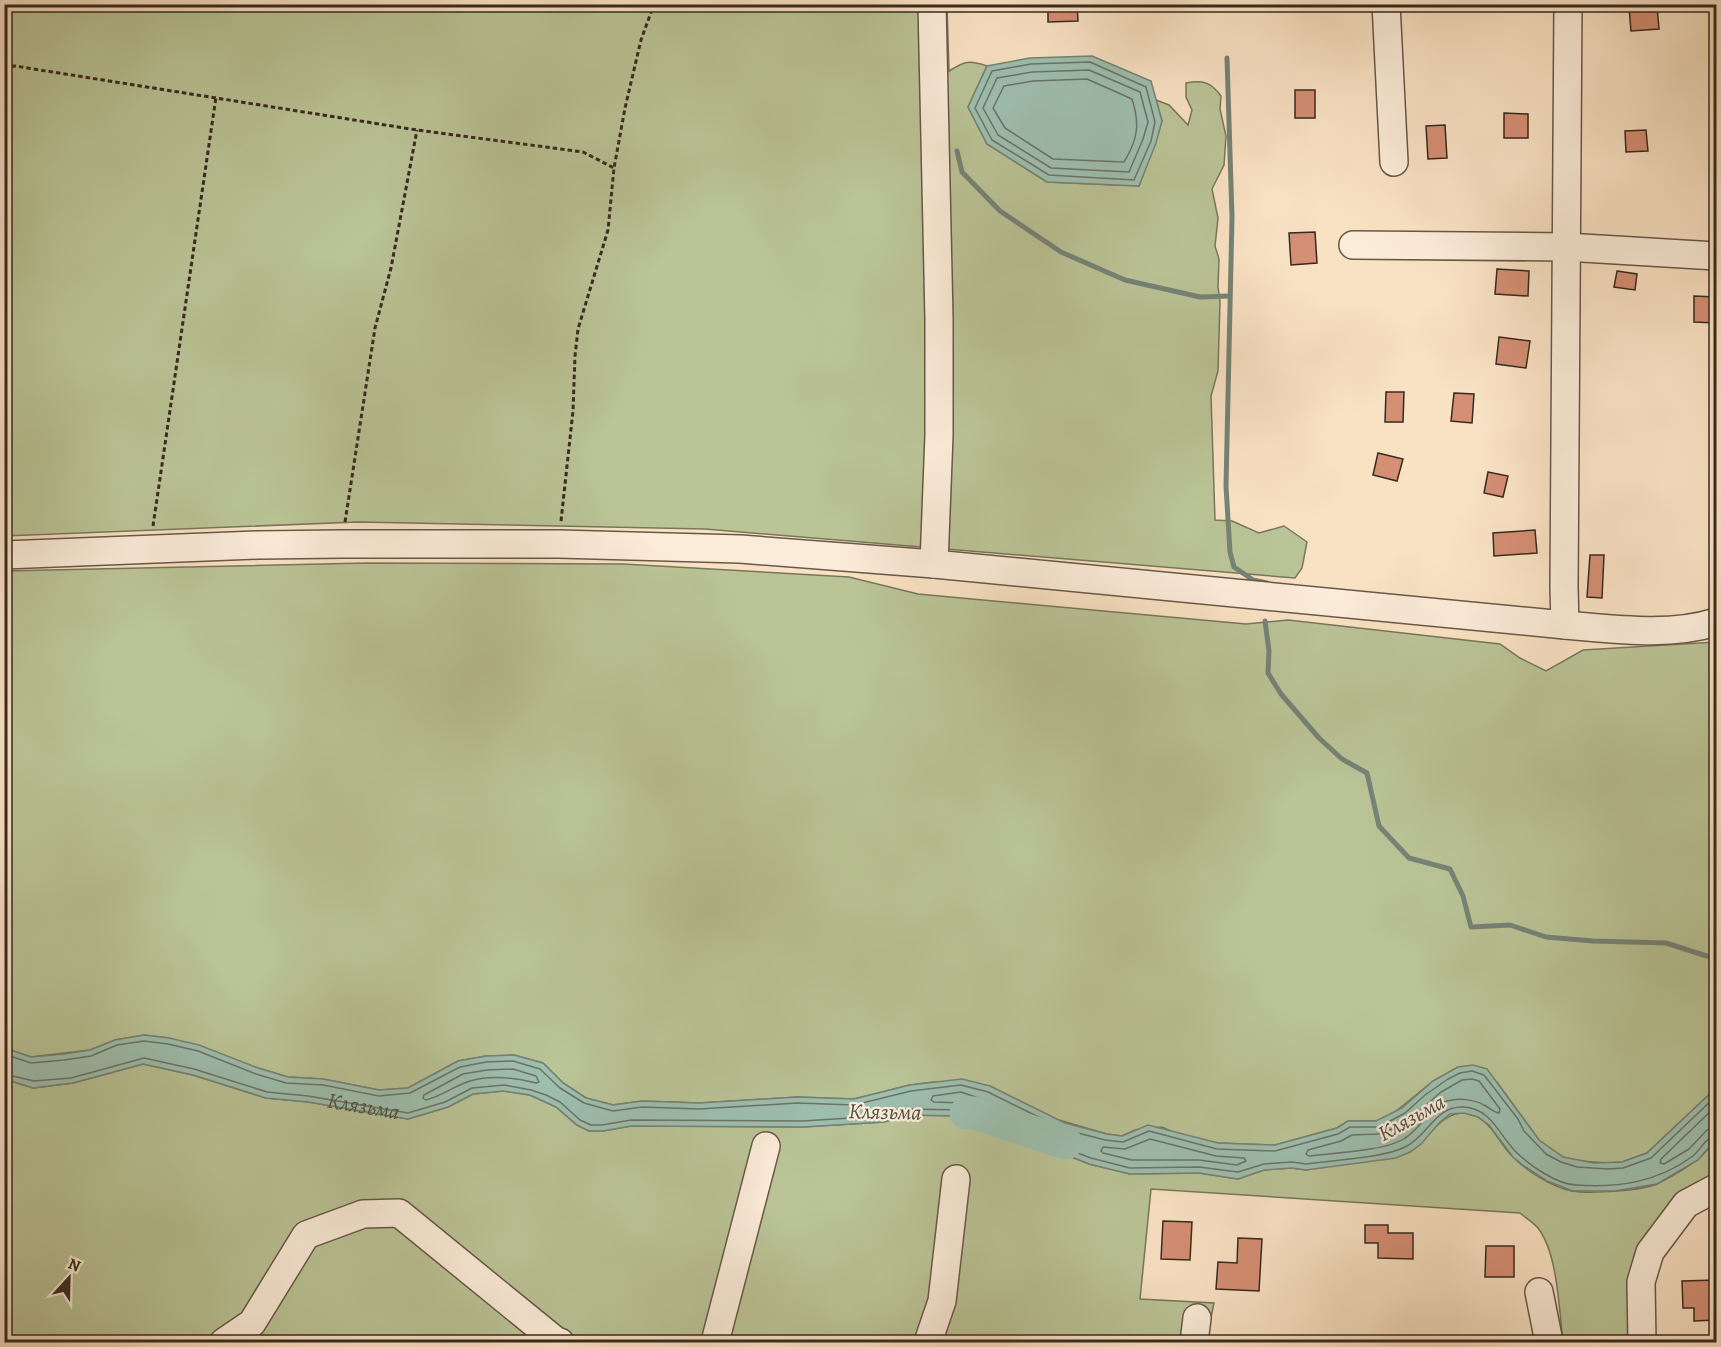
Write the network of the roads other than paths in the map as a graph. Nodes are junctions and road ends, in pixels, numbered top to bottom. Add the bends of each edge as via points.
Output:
1 (932, 4) edge
2 (1386, 4) edge
3 (1568, 4) edge
4 (1394, 162) dead end
5 (1353, 245) dead end
6 (1566, 247) junction
7 (1716, 256) edge
8 (4, 555) edge
9 (934, 564) junction
10 (1716, 622) edge
11 (1565, 625) junction
12 (766, 1146) dead end
13 (956, 1179) dead end
14 (1716, 1188) edge
15 (1539, 1292) dead end
16 (224, 1342) edge
17 (560, 1342) edge
18 (715, 1342) edge
19 (928, 1342) edge
20 (1549, 1342) edge
21 (1642, 1342) edge

1 - 9 street via 939,331
2 - 4 street
3 - 6 street
5 - 6 street
6 - 7 street
6 - 11 street
8 - 9 street via 341,544 559,544 740,549
9 - 11 street
10 - 11 street via 1642,631
12 - 18 street
13 - 19 street via 942,1301
14 - 21 street via 1686,1204 1650,1252 1641,1282
15 - 20 street
16 - 17 street via 252,1323 306,1234 363,1214 399,1213

